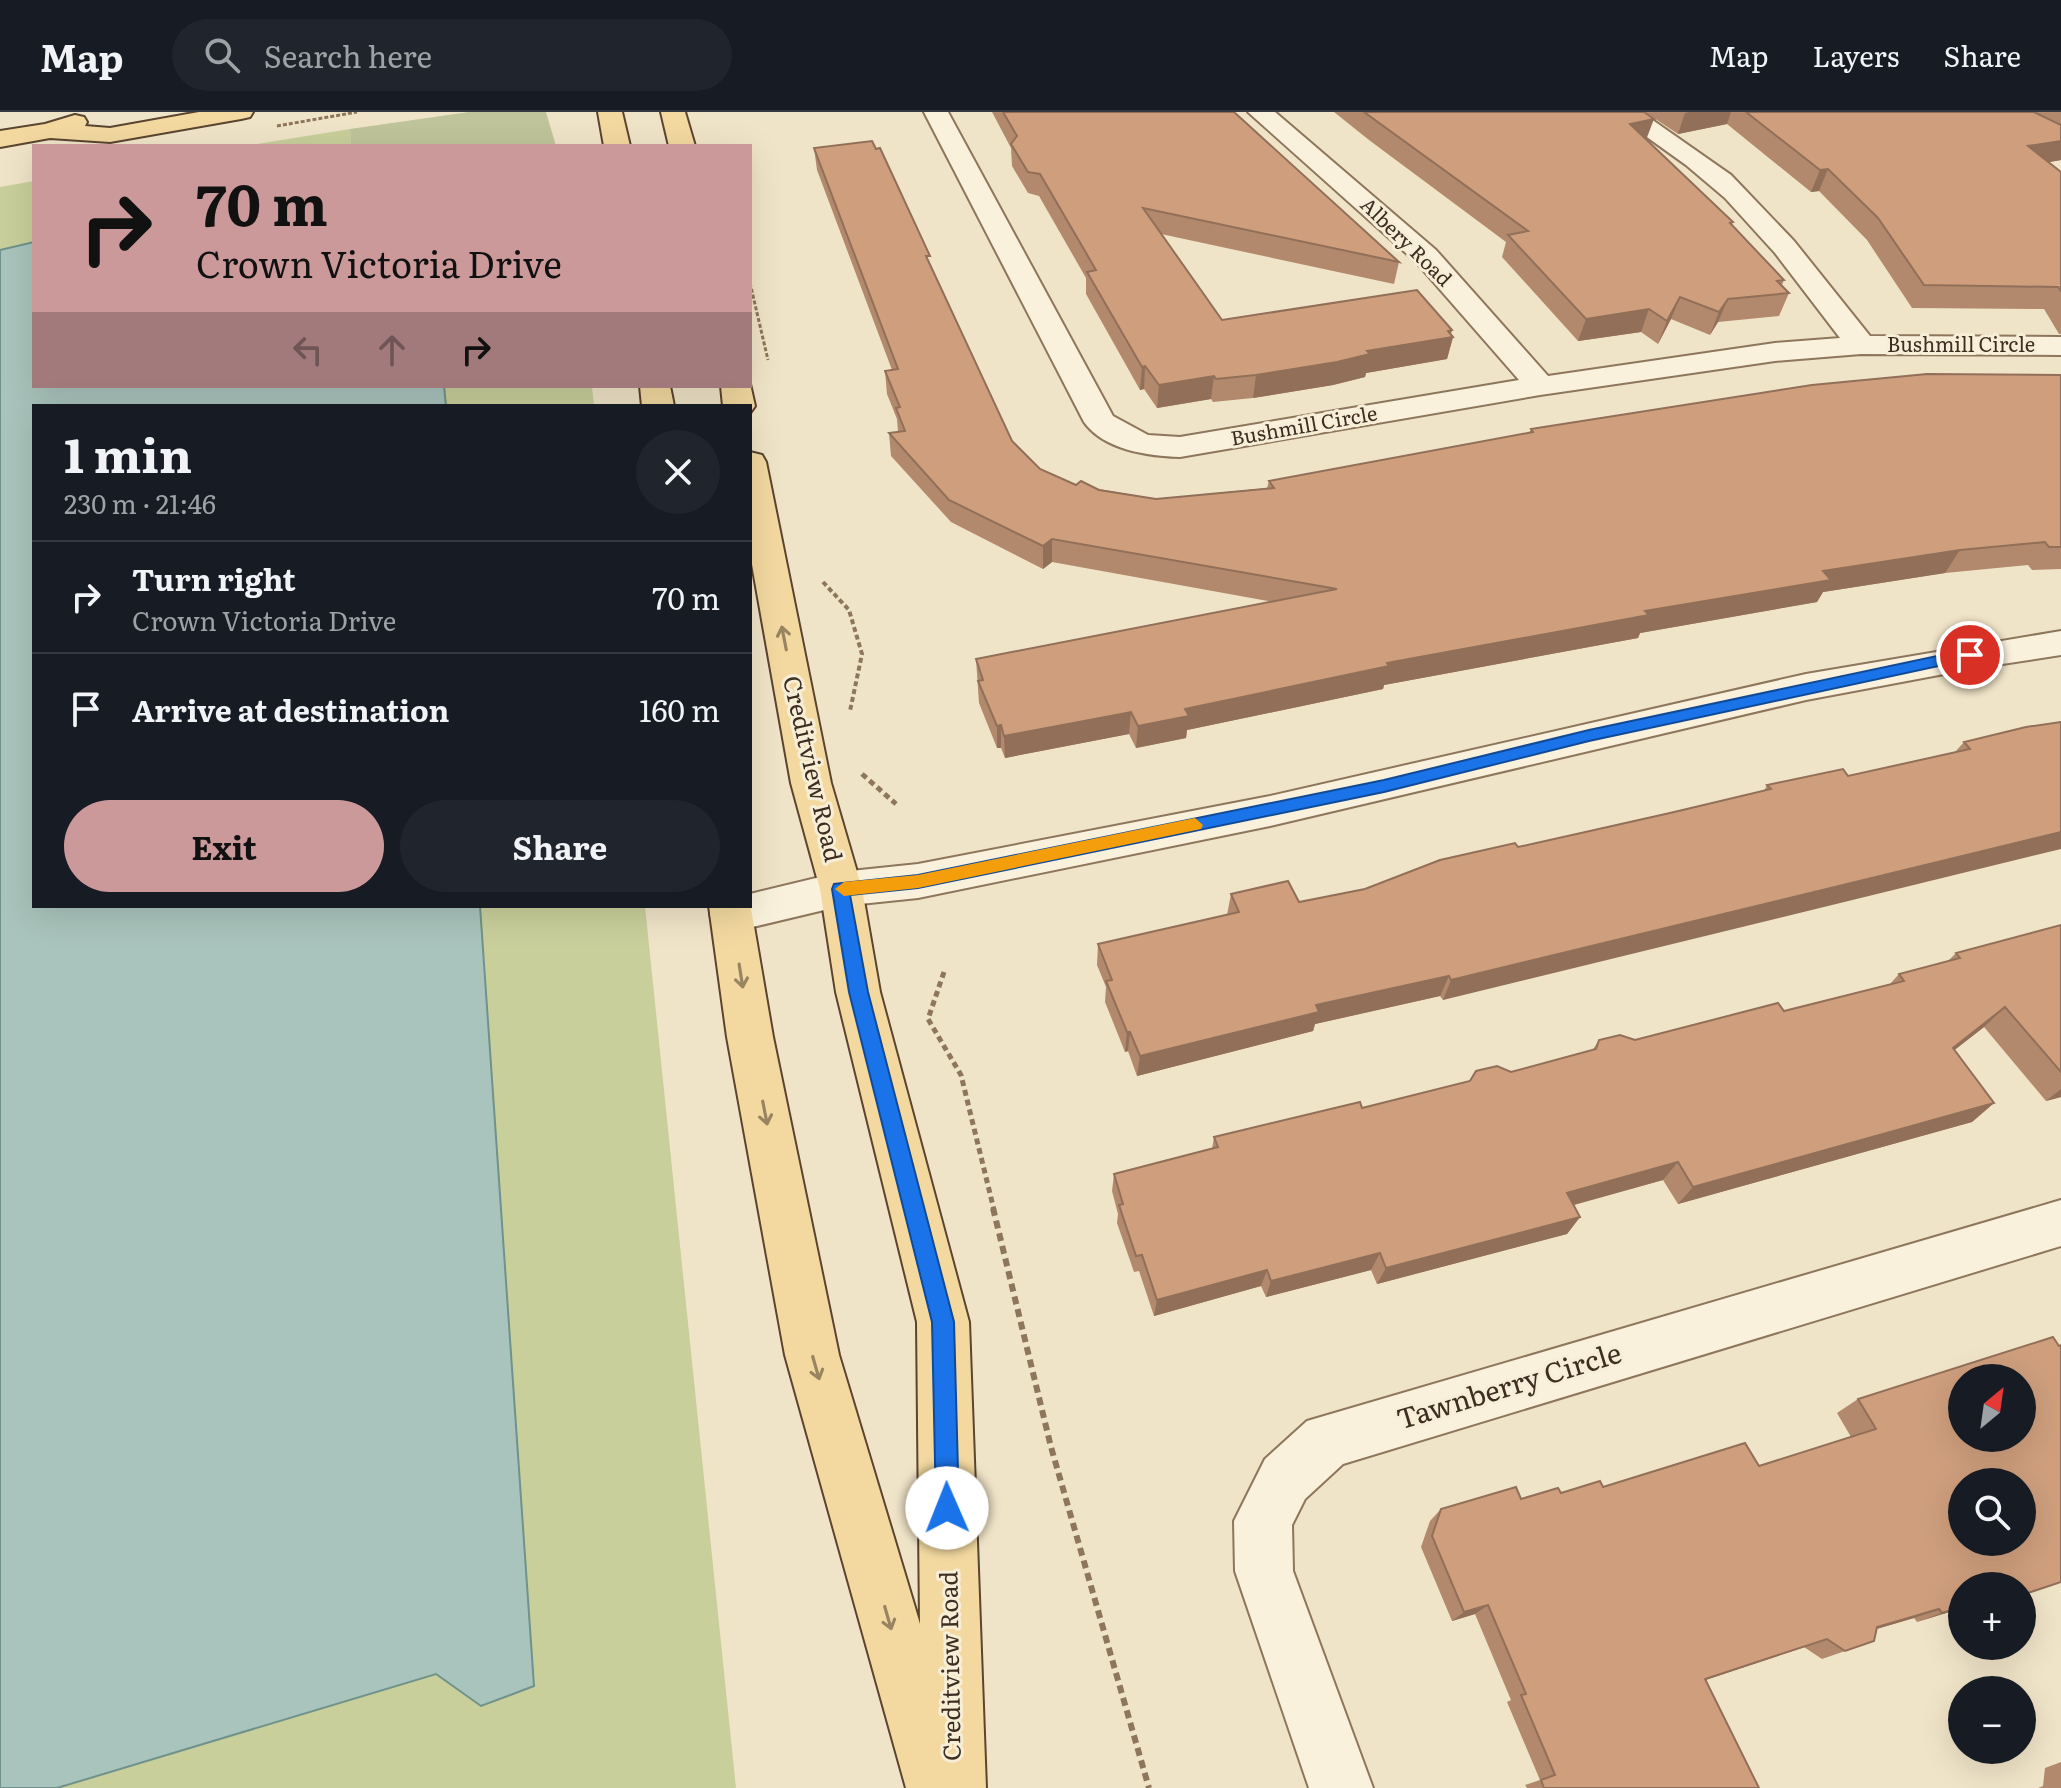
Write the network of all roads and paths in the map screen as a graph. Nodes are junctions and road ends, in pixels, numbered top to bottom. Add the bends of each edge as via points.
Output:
1 (104, 112) edge
2 (241, 112) edge
3 (610, 112) edge
4 (673, 112) edge
5 (936, 112) edge
6 (1260, 112) edge
7 (1624, 112) edge
8 (50, 131) junction
9 (0, 139) edge
10 (617, 144) edge
11 (681, 144) edge
12 (1861, 345) junction
13 (2061, 346) edge
14 (1540, 386) junction
15 (752, 473) edge
16 (2061, 643) edge
17 (841, 889) junction
18 (752, 906) edge
19 (731, 910) edge
20 (944, 972) dead end
21 (2061, 1223) edge
22 (938, 1788) edge
23 (954, 1788) edge
24 (1149, 1788) edge
25 (1341, 1788) edge

1 - 8 main road
2 - 8 main road via 110,135
3 - 10 main road
4 - 11 main road
5 - 14 street, Bushmill Circle via 1100,422 1120,437 1149,447 1180,447
6 - 14 street, Albery Road via 1426,256
7 - 12 street, Bushmill Circle via 1733,191
8 - 9 main road
12 - 13 street, Bushmill Circle
12 - 14 street, Bushmill Circle
17 -> 15 main road, Creditview Road via 811,783
16 - 17 street via 1836,682 1384,786 934,878
17 - 18 street
17 - 23 main road, Creditview Road via 858,992 943,1322
19 -> 22 main road, Creditview Road via 750,1037 812,1355
20 - 24 path via 928,1019 961,1075 1051,1447
21 - 25 street, Tawnberry Circle via 1327,1441 1285,1479 1263,1521 1264,1571

